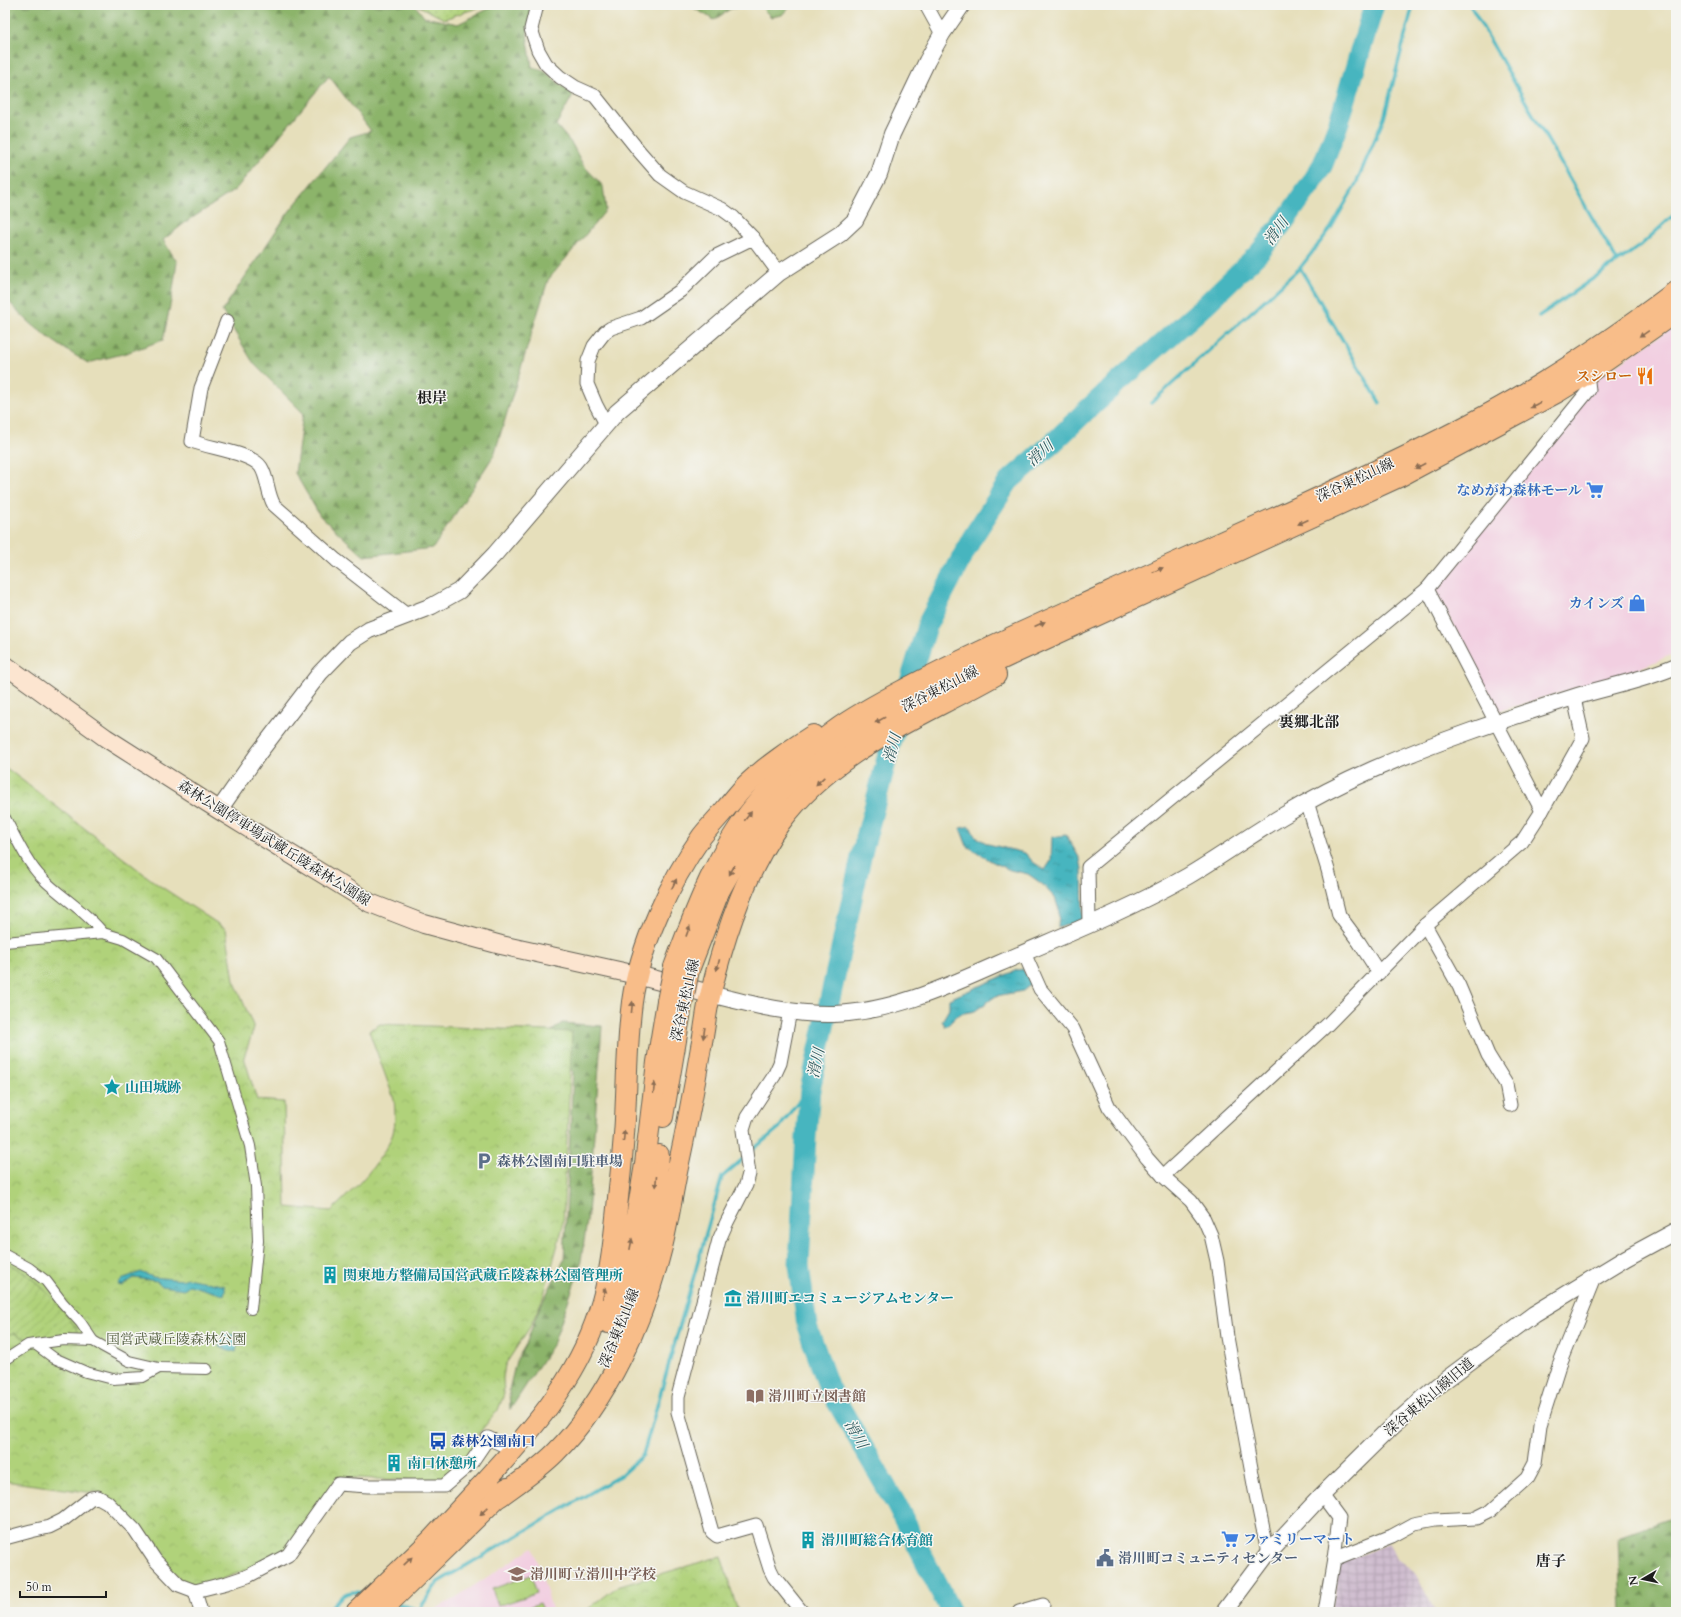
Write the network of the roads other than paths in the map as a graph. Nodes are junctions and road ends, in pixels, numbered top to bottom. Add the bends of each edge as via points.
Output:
1 (537, 5) edge
2 (926, 5) edge
3 (962, 5) edge
4 (942, 34) junction
5 (753, 238) junction
6 (779, 273) junction
7 (1676, 291) edge
8 (1676, 312) edge
9 (227, 321) dead end
10 (1586, 374) junction
11 (606, 424) junction
12 (1427, 590) junction
13 (408, 616) junction
14 (1015, 635) junction
15 (1054, 635) junction
16 (5, 664) edge
17 (1676, 666) edge
18 (1574, 698) junction
19 (1495, 723) junction
20 (1307, 802) junction
21 (218, 810) junction
22 (1542, 811) junction
23 (5, 818) edge
24 (1089, 925) junction
25 (1426, 925) junction
26 (103, 933) junction
27 (5, 942) edge
28 (1024, 953) junction
29 (682, 969) junction
30 (1378, 973) junction
31 (638, 975) junction
32 (710, 994) junction
33 (674, 1003) junction
34 (796, 1012) junction
35 (1510, 1104) dead end
36 (1163, 1176) junction
37 (1676, 1231) edge
38 (5, 1255) edge
39 (1594, 1278) junction
40 (251, 1309) dead end
41 (93, 1341) junction
42 (35, 1344) junction
43 (5, 1360) edge
44 (159, 1368) junction
45 (207, 1368) dead end
46 (514, 1450) junction
47 (479, 1488) junction
48 (1322, 1494) junction
49 (499, 1497) junction
50 (5, 1538) edge
51 (1268, 1553) junction
52 (1334, 1559) junction
53 (195, 1591) junction
54 (378, 1602) edge
55 (1043, 1605) dead end
56 (201, 1612) edge
57 (802, 1612) edge
58 (1019, 1612) edge
59 (1224, 1612) edge
60 (1325, 1612) edge

1 - 5 street via 531,28 546,64 575,87 595,96 660,175 684,192 722,209
2 - 4 street
3 - 4 street
4 - 6 street via 892,134 879,174 855,220 840,234
5 - 6 street
5 - 11 street via 716,256 680,291 641,318 605,332 594,346 588,361 587,384
6 - 11 street
14 -> 7 main road, 深谷東松山線 via 1400,460 1535,387 1607,342
8 -> 10 main road, 深谷東松山線
9 - 13 street via 201,388 192,441 248,458 260,466 274,505 336,560
10 - 12 street via 1589,390
10 -> 15 main road, 深谷東松山線 via 1545,399 1399,477
11 - 13 street via 478,574 459,592
12 - 19 street
12 - 24 street via 1088,867
13 - 21 street via 369,630 336,655 258,754
29 -> 14 main road, 深谷東松山線 via 698,903 719,859 744,821 770,789 815,746 846,723 892,696
31 -> 14 main road, 深谷東松山線 via 652,929 684,865 703,835 747,784 787,752 868,698 941,658
15 -> 29 main road, 深谷東松山線 via 943,687 882,719 835,749 788,792 743,849
15 -> 32 main road, 深谷東松山線 via 1016,663 850,755 804,797 780,823 757,861 724,945
16 - 21 main road, 森林公園停車場武蔵丘陵森林公園線 via 106,738
17 - 18 street
18 - 19 street
18 - 22 street via 1583,738
19 - 20 street via 1416,751
19 - 22 street
20 - 24 street via 1188,876
20 - 30 street via 1339,916
21 - 31 main road, 森林公園停車場武蔵丘陵森林公園線 via 370,903 424,924 501,945
22 - 25 street via 1522,842
23 - 26 street via 40,876 95,922
24 - 28 street
25 - 30 street
25 - 35 street via 1459,986 1488,1055 1506,1084
26 - 27 street
26 - 40 street via 123,939 156,958 219,1041 250,1146 256,1186 258,1241
28 - 34 street via 938,990 904,1001 859,1012
28 - 36 street via 1040,989 1073,1029 1109,1106
29 - 33 main road, 深谷東松山線, bridge
30 - 36 street via 1328,1024
31 - 32 main road, 森林公園停車場武蔵丘陵森林公園線
46 -> 31 main road, 深谷東松山線 via 571,1374 604,1294 613,1248 625,1120 631,1016
32 - 34 street
32 -> 49 main road, 深谷東松山線 via 662,1247 651,1286 631,1337 597,1399 576,1428 555,1453
47 -> 33 main road, 深谷東松山線 via 505,1469 556,1412 591,1360 611,1316 619,1294 638,1207 657,1062
33 -> 49 main road, 深谷東松山線 via 654,1209 637,1284 625,1321 600,1374 584,1399 557,1434
34 - 57 street via 780,1063 747,1117 743,1130 749,1174 719,1240 678,1397 678,1412 712,1532 717,1536 756,1525 774,1577
36 - 51 street via 1191,1201 1204,1219 1211,1235 1230,1353
37 - 39 street, 深谷東松山線旧道
38 - 41 street via 46,1281
39 - 48 street, 深谷東松山線旧道 via 1534,1314 1437,1386
39 - 52 street via 1559,1365 1540,1425 1535,1463 1527,1478 1490,1511 1476,1518 1414,1524 1392,1536
41 - 42 street via 64,1340
41 - 44 street via 129,1361
42 - 43 street via 28,1345
42 - 44 street via 54,1358 86,1372 114,1379 143,1377
44 - 45 street
46 - 47 main road, 深谷東松山線
46 - 53 street via 488,1438 471,1463 444,1486 338,1484 288,1555 248,1576
54 -> 47 main road, 深谷東松山線
48 - 51 street, 深谷東松山線旧道
48 - 52 street via 1339,1518
49 -> 54 main road, 深谷東松山線
50 - 53 street via 49,1527 91,1498 98,1497 107,1502 134,1530 155,1560 179,1585
51 - 59 street, 深谷東松山線旧道
52 - 60 street
53 - 56 street
55 - 58 street

